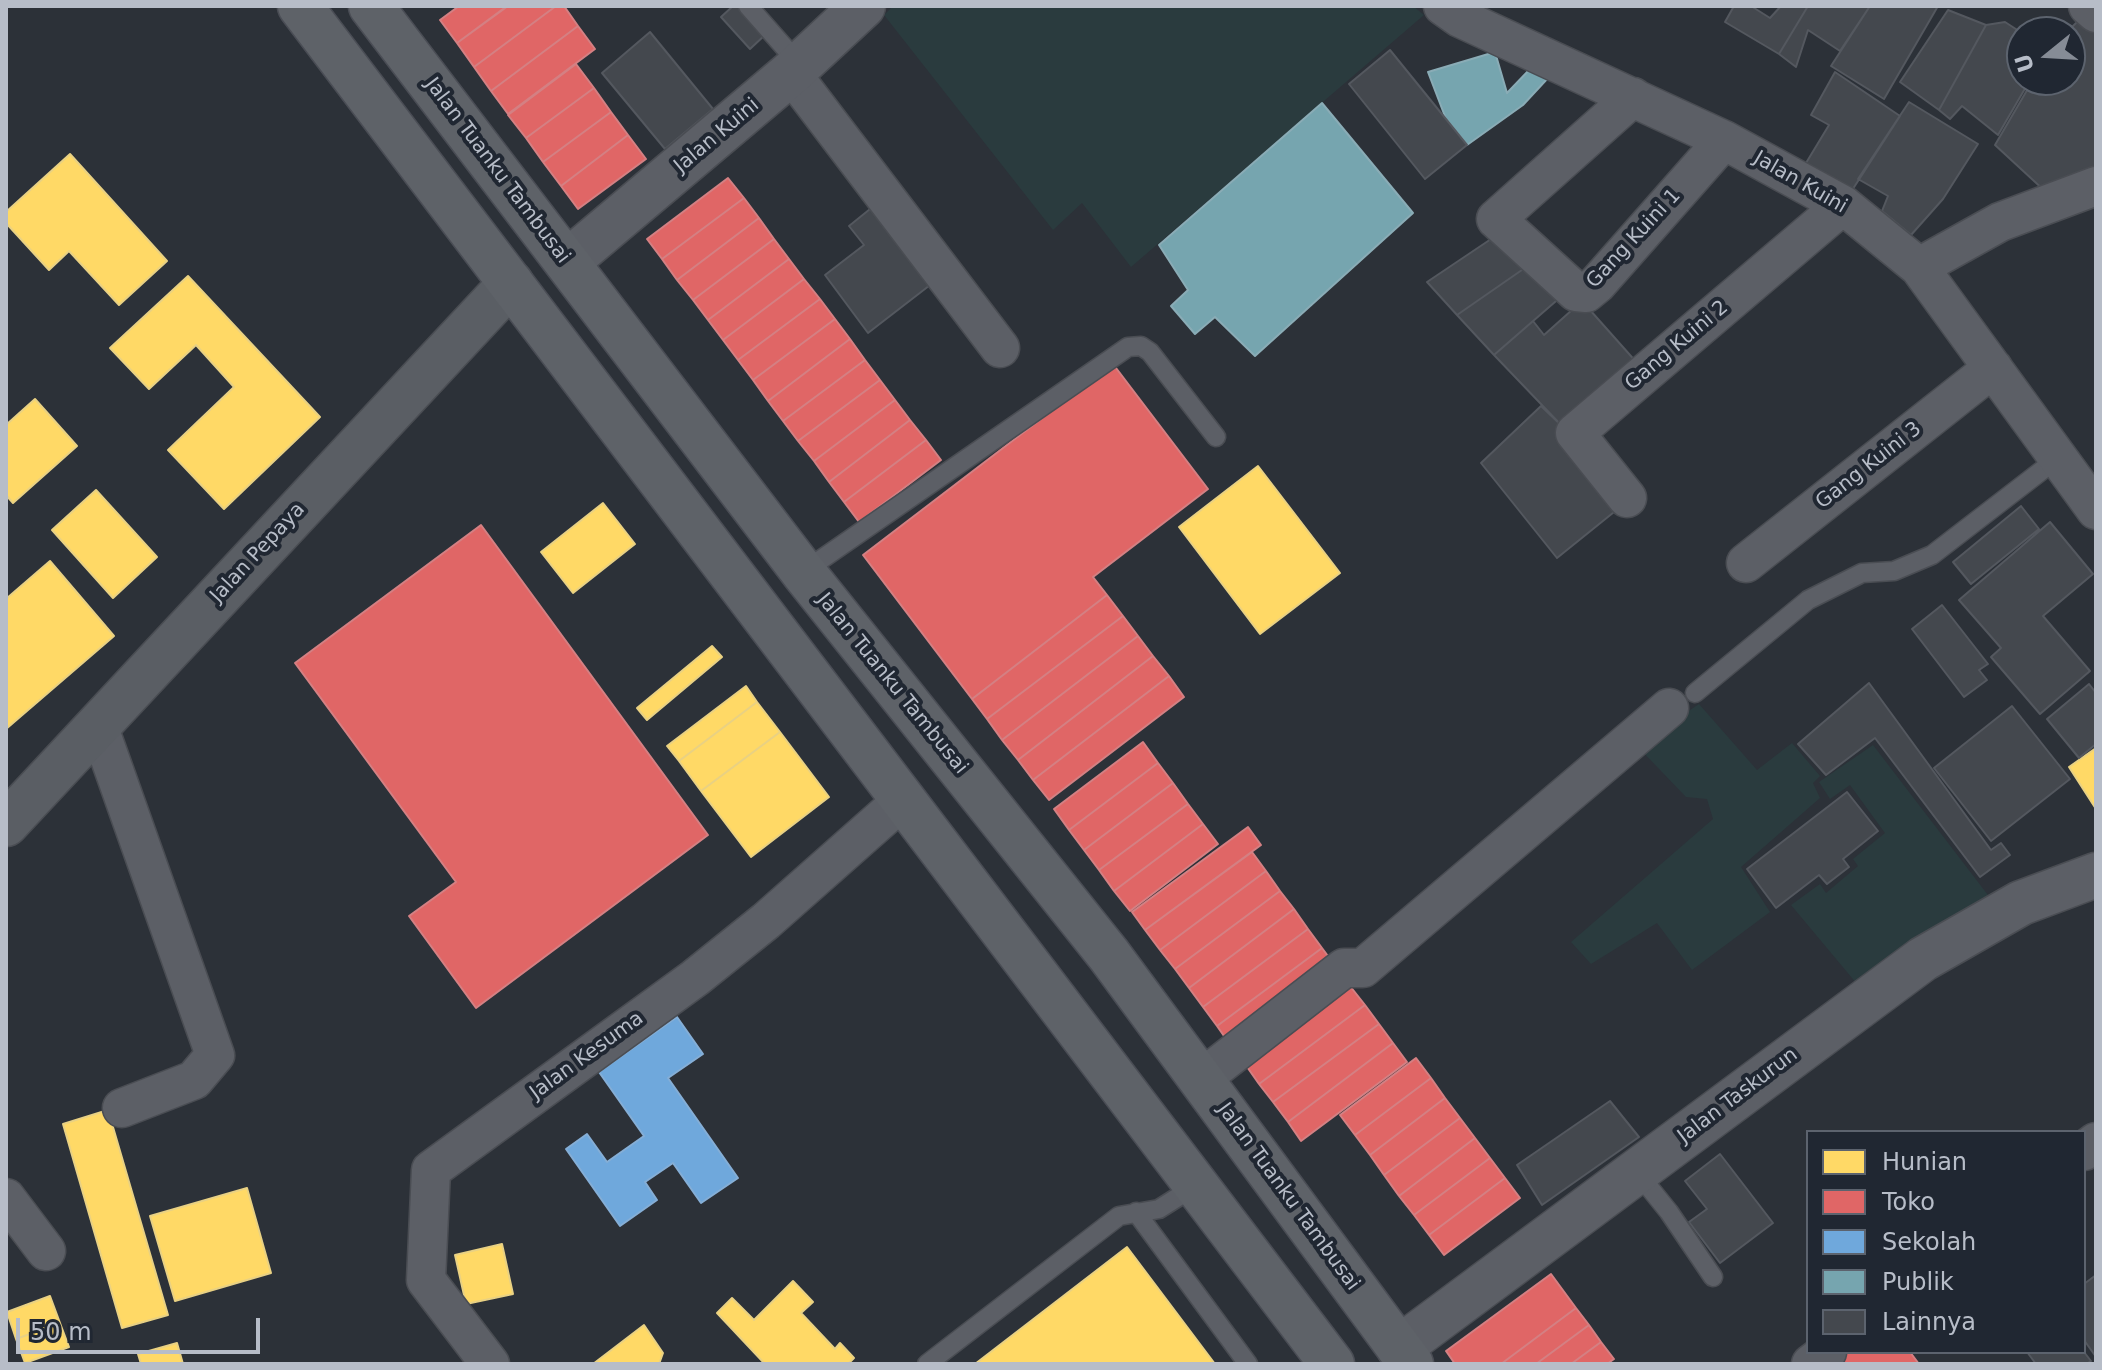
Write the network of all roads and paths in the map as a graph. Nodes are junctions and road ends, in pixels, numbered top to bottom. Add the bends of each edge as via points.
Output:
1 (300, 6) edge
2 (371, 6) edge
3 (748, 6) edge
4 (863, 6) edge
5 (1443, 6) edge
6 (2088, 6) edge
7 (2096, 13) edge
8 (796, 69) junction
9 (1633, 97) junction
10 (1724, 140) junction
11 (2096, 186) edge
12 (1843, 205) junction
13 (567, 262) junction
14 (1919, 267) junction
15 (511, 283) junction
16 (1000, 348) dead end
17 (1993, 368) junction
18 (1216, 437) dead end
19 (2058, 458) junction
20 (1627, 498) dead end
21 (2096, 510) edge
22 (1746, 563) dead end
23 (803, 572) junction
24 (1682, 700) joint
25 (98, 725) junction
26 (904, 799) junction
27 (6, 824) edge
28 (2096, 875) edge
29 (1201, 1079) junction
30 (122, 1108) dead end
31 (1636, 1171) junction
32 (1197, 1185) junction
33 (6, 1198) edge
34 (1136, 1212) junction
35 (46, 1251) dead end
36 (1713, 1277) dead end
37 (1405, 1356) edge
38 (490, 1364) edge
39 (927, 1364) edge
40 (1248, 1364) edge
41 (1332, 1364) edge

1 - 15 main road
2 - 13 main road, Jalan Tuanku Tambusai
3 - 8 lane
4 - 8 street, Jalan Kuini
5 - 9 street, Jalan Kuini
6 - 7 street
8 - 13 street, Jalan Kuini
8 - 16 street
9 - 10 street, Jalan Kuini
9 - 10 street, Gang Kuini 1 via 1496,219 1576,292 1586,293 1597,284
10 - 12 street, Jalan Kuini
11 - 14 street via 2000,222
12 - 14 street, Jalan Kuini
12 - 20 street, Gang Kuini 2 via 1575,433
13 - 23 main road, Jalan Tuanku Tambusai
14 - 17 street, Jalan Kuini
15 - 25 main road, Jalan Pepaya
15 - 26 main road
17 - 19 street, Jalan Kuini
17 - 22 street, Gang Kuini 3
18 - 23 lane via 1150,352 1128,347
19 - 21 street, Jalan Kuini
19 - 24 lane via 1932,555 1894,571 1862,573 1808,600
23 - 29 main road, Jalan Tuanku Tambusai via 1109,955
24 - 29 street via 1363,968 1344,968
25 - 27 main road, Jalan Pepaya
25 - 30 street via 215,1055 194,1080
26 - 32 main road
26 - 38 street, Jalan Kesuma via 707,969 431,1170 426,1280
28 - 31 street, Jalan Taskurun via 2021,903 1923,959
29 - 37 main road, Jalan Tuanku Tambusai
31 - 36 lane
31 - 37 street, Jalan Taskurun
32 - 34 lane via 1159,1209
32 - 41 main road
33 - 35 street
34 - 39 lane via 1119,1216
34 - 40 lane

